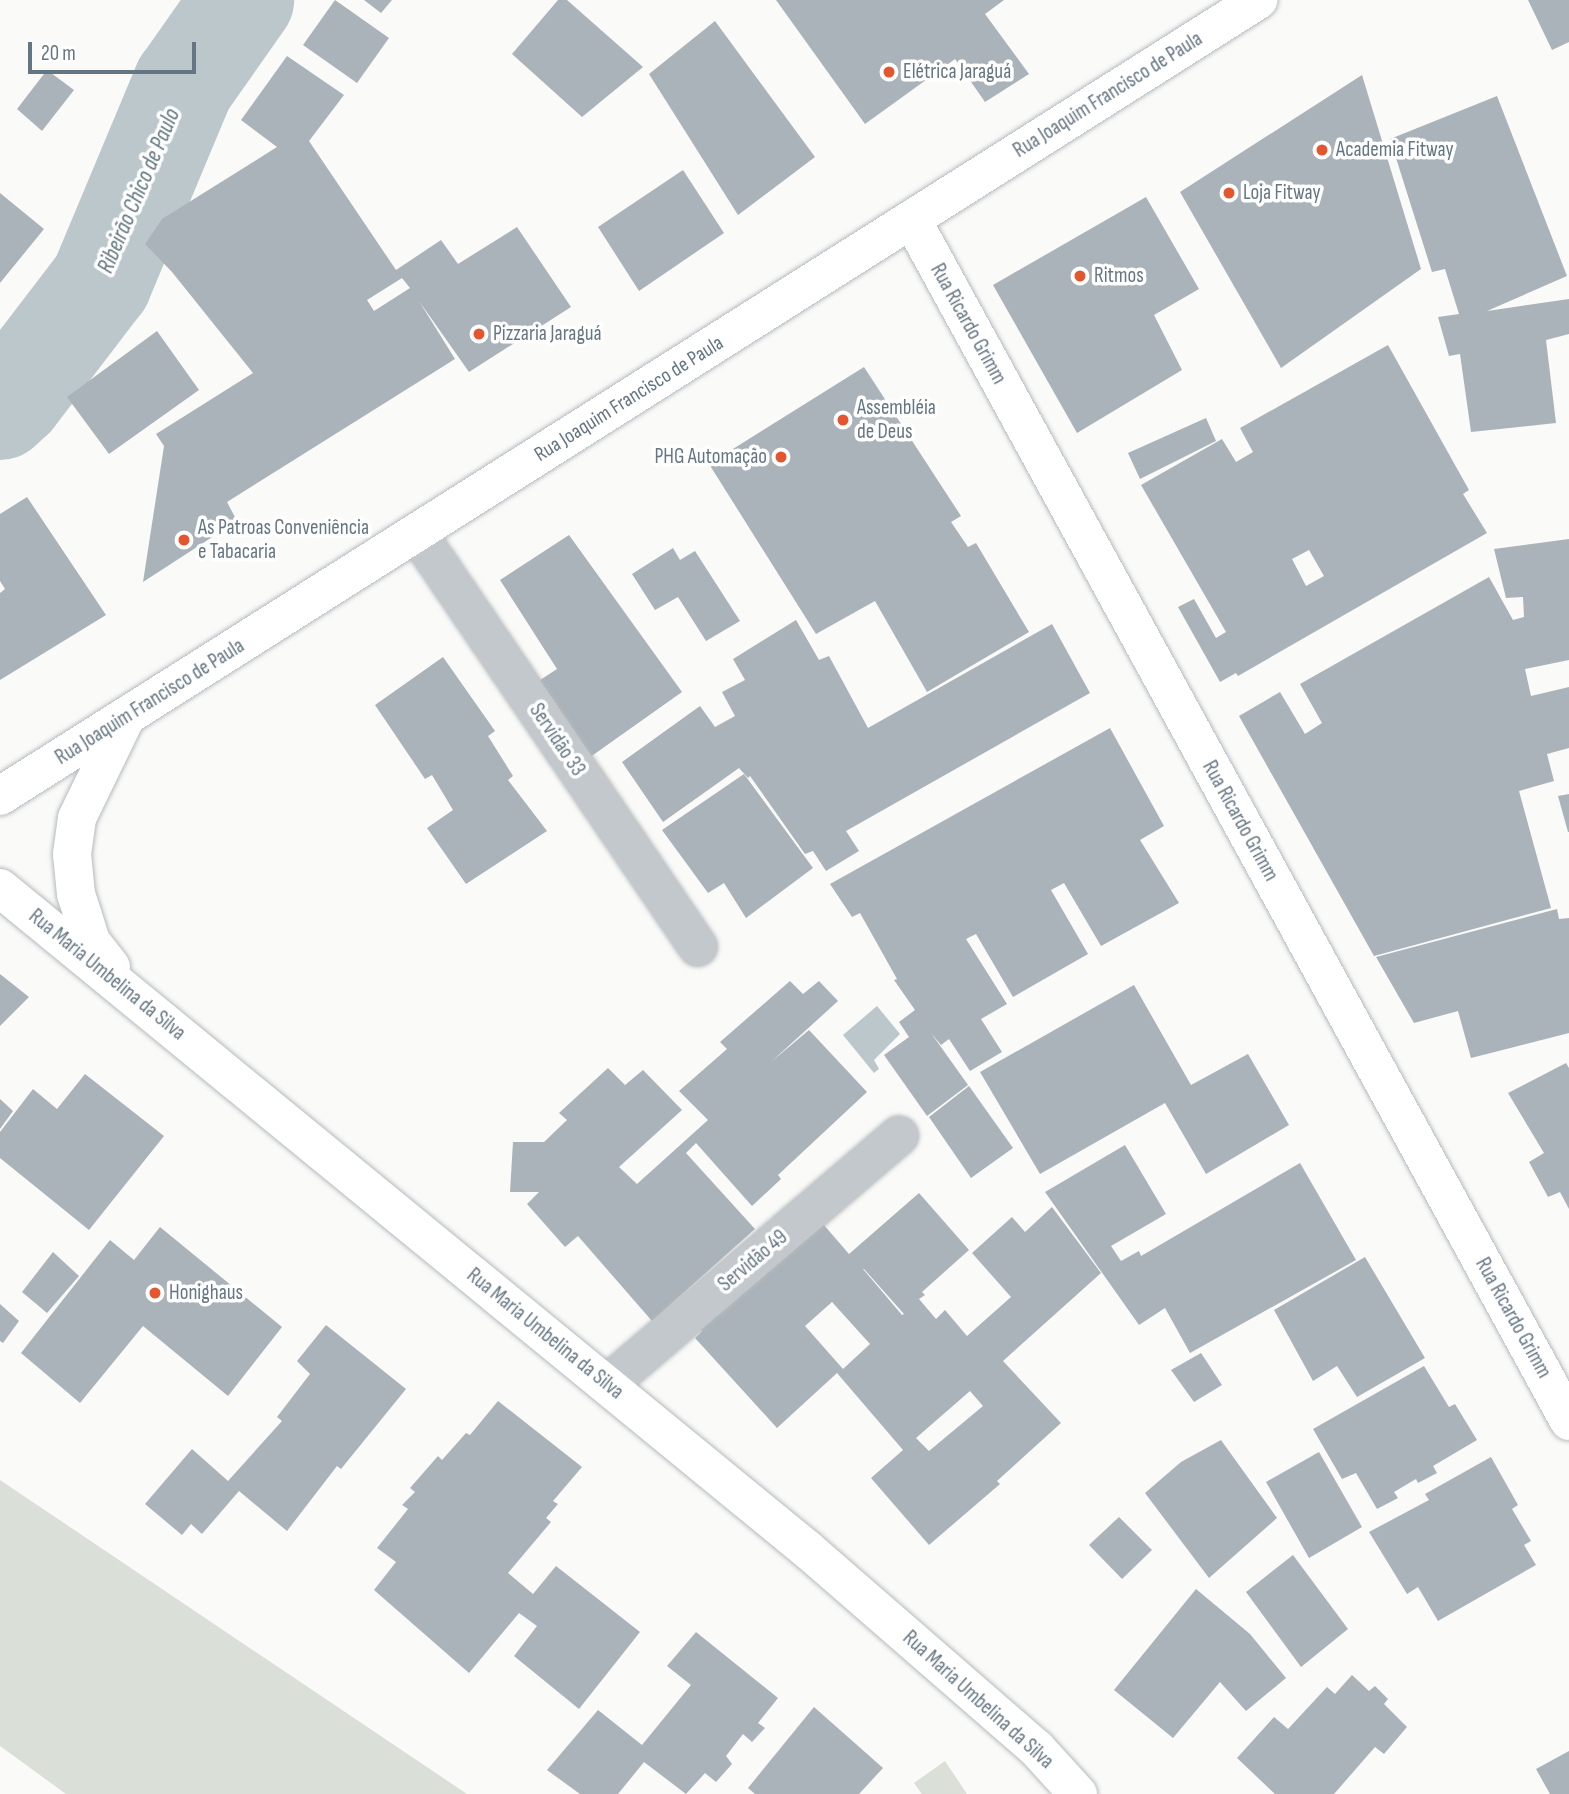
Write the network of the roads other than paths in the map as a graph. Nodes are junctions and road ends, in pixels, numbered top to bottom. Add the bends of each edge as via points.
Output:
1 (1258, 0) edge
2 (912, 220) junction
3 (417, 533) junction
4 (126, 717) junction
5 (0, 796) edge
6 (0, 888) edge
7 (698, 947) dead end
8 (131, 995) junction
9 (899, 1136) dead end
10 (607, 1385) junction
11 (1569, 1421) edge
12 (1078, 1794) edge

1 - 2 main road, Rua Joaquim Francisco de Paula
2 - 3 main road, Rua Joaquim Francisco de Paula
2 - 11 main road, Rua Ricardo Grimm
3 - 4 main road, Rua Joaquim Francisco de Paula
3 - 7 street, Servidão 33
4 - 5 main road, Rua Joaquim Francisco de Paula
4 - 8 main road via 77,818 72,854 76,894 91,941
6 - 8 main road, Rua Maria Umbelina da Silva
8 - 10 main road, Rua Maria Umbelina da Silva
9 - 10 street, Servidão 49
10 - 12 main road, Rua Maria Umbelina da Silva via 902,1631 1037,1749

